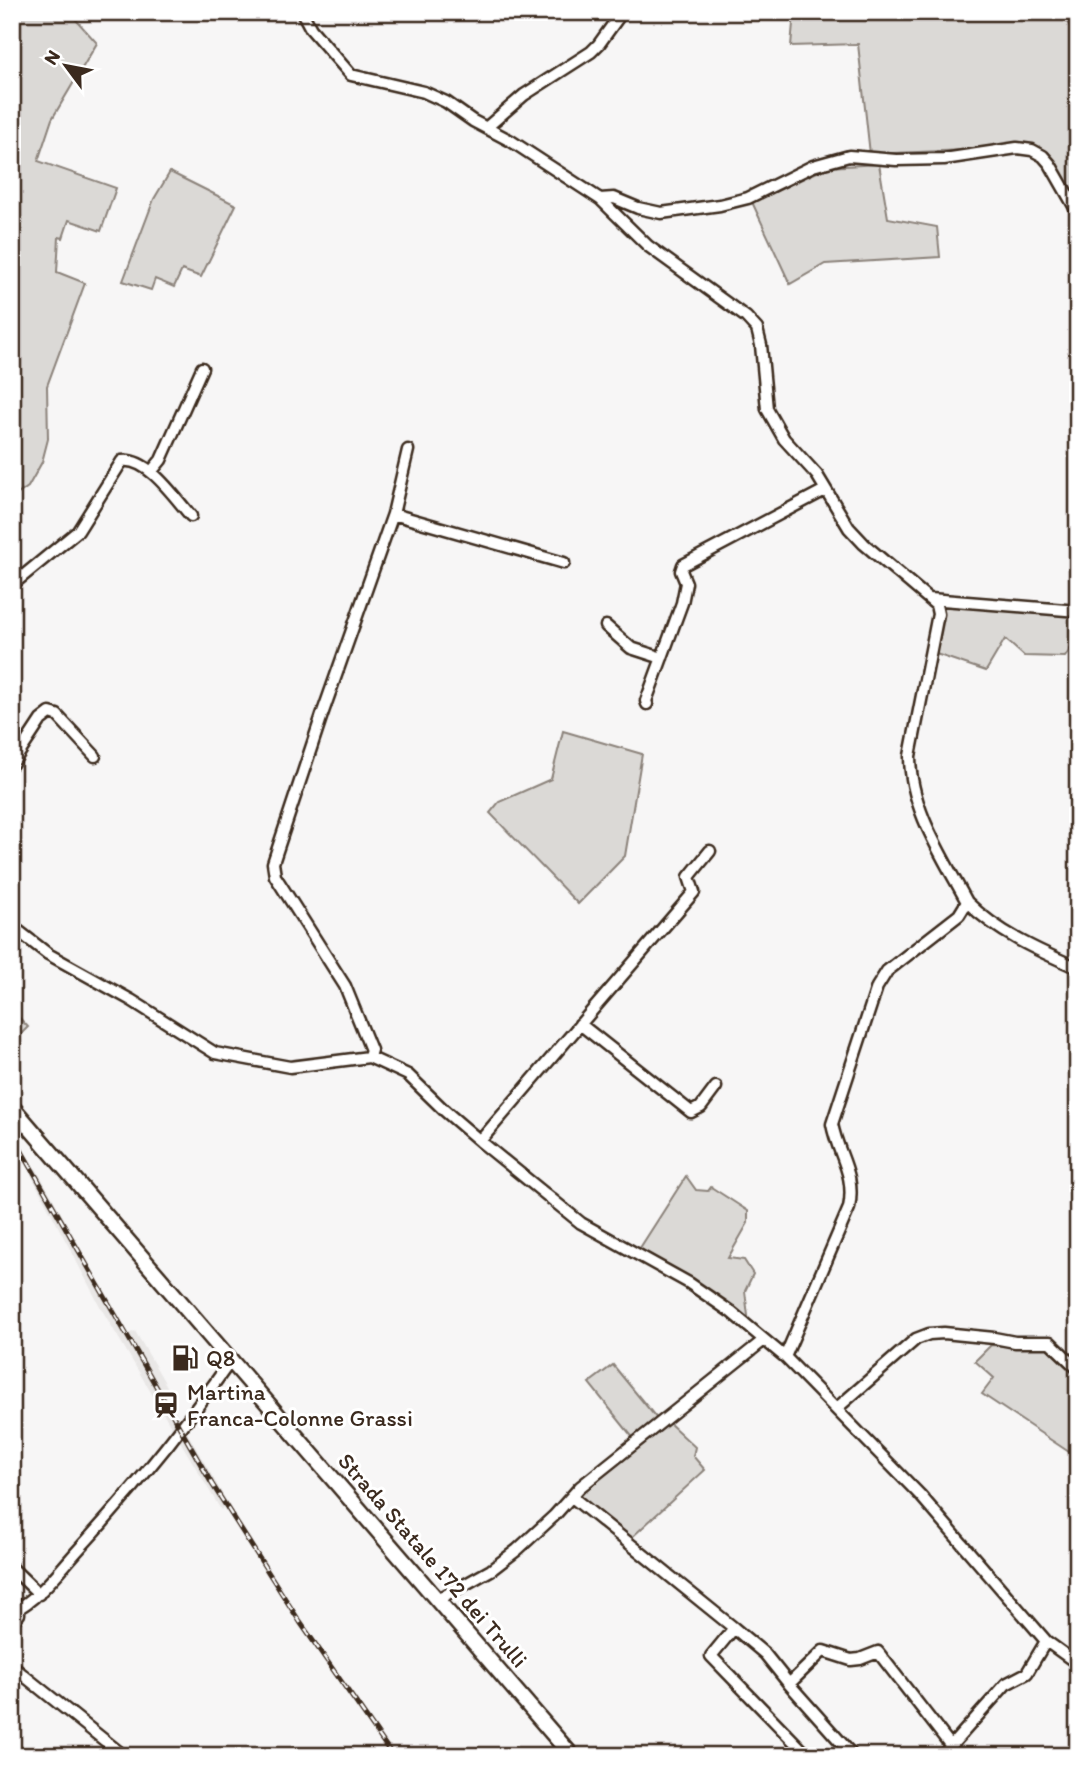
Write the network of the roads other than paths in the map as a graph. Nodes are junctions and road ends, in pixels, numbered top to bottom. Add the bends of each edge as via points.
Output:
1 (302, 12) edge
2 (622, 12) edge
3 (486, 128) junction
4 (600, 199) junction
5 (1078, 214) edge
6 (202, 368) dead end
7 (408, 450) dead end
8 (151, 472) junction
9 (825, 490) junction
10 (393, 514) junction
11 (191, 516) dead end
12 (564, 563) dead end
13 (12, 585) edge
14 (930, 598) junction
15 (1078, 611) edge
16 (606, 626) dead end
17 (662, 658) junction
18 (647, 704) dead end
19 (95, 756) dead end
20 (12, 764) edge
21 (710, 851) dead end
22 (967, 902) junction
23 (12, 926) edge
24 (1078, 968) edge
25 (580, 1024) junction
26 (369, 1057) junction
27 (716, 1087) dead end
28 (12, 1107) edge
29 (480, 1141) junction
30 (764, 1340) junction
31 (785, 1357) junction
32 (232, 1359) junction
33 (1078, 1369) edge
34 (836, 1409) junction
35 (572, 1497) junction
36 (12, 1568) edge
37 (39, 1594) junction
38 (437, 1600) junction
39 (16, 1610) edge
40 (12, 1622) edge
41 (734, 1628) junction
42 (1046, 1641) junction
43 (1078, 1664) edge
44 (12, 1666) edge
45 (789, 1684) junction
46 (951, 1746) junction
47 (124, 1756) edge
48 (572, 1756) edge
49 (808, 1756) edge
50 (853, 1756) edge
51 (942, 1756) edge

1 - 3 street via 351,75 424,92
2 - 3 street via 591,52 524,95
3 - 4 street
4 - 5 street via 614,198 661,213 748,198 849,156 944,159 1017,148 1043,156
4 - 9 street via 648,246 757,329 767,409 784,439
6 - 8 street via 161,460
7 - 10 street
8 - 11 street
8 - 13 street via 135,462 122,461 78,531
9 - 14 street via 864,544
9 - 17 street via 683,565 686,591
10 - 12 street
10 - 26 street via 273,863 275,876 345,986 371,1050
14 - 15 street
14 - 22 street via 938,614 910,776 933,840
16 - 17 street via 631,648
17 - 18 street
19 - 20 street via 50,713
21 - 25 street via 689,877 694,892
22 - 24 street via 1004,932
22 - 31 street via 959,915 887,971 873,998 832,1124 853,1192
23 - 26 street via 48,954 215,1053 290,1067
25 - 27 street via 691,1112 701,1107
25 - 29 street
26 - 29 street via 408,1074
28 - 32 main road, Strada Statale 172 dei Trulli
29 - 30 street via 581,1223 690,1283
30 - 31 street
30 - 35 street
31 - 34 street
32 - 37 street via 158,1460
32 - 38 main road, Strada Statale 172 dei Trulli
33 - 34 street via 1050,1342 929,1334 916,1339
34 - 42 street via 920,1495
35 - 38 street via 491,1570
35 - 41 street
36 - 37 street
37 - 39 street
38 - 48 main road, Strada Statale 172 dei Trulli
39 - 40 street via 19,1614
41 - 45 street via 765,1654
41 - 49 street via 711,1656
42 - 43 street
42 - 46 street via 1027,1673 1006,1684
44 - 47 street
45 - 46 street via 824,1651 851,1660 878,1652
45 - 50 street
46 - 51 street

